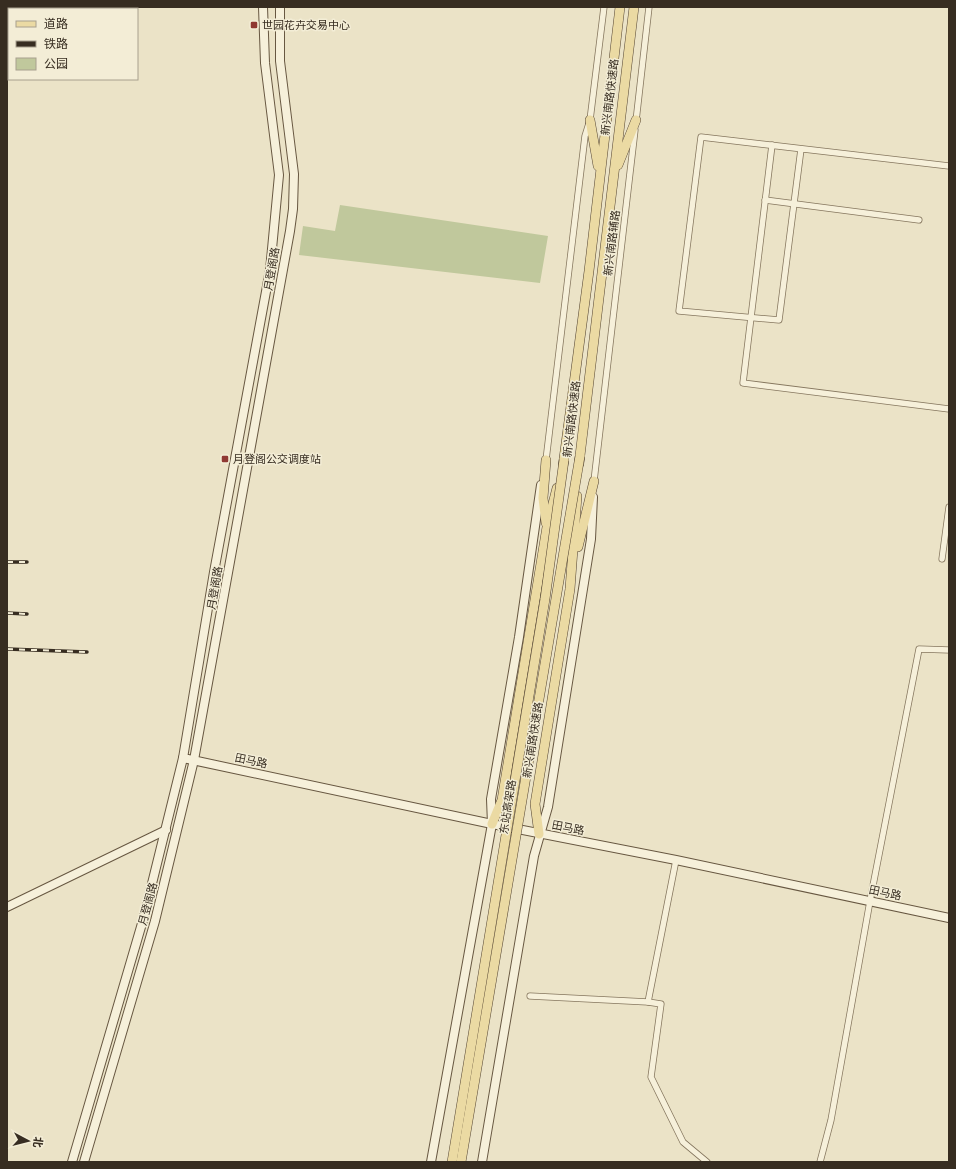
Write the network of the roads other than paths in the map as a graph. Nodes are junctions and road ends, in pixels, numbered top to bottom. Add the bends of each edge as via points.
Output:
1 (263, 7) edge
2 (280, 7) edge
3 (604, 7) edge
4 (620, 7) edge
5 (634, 7) edge
6 (649, 7) edge
7 (590, 120) junction
8 (636, 120) junction
9 (772, 145) junction
10 (801, 149) junction
11 (949, 166) edge
12 (615, 175) junction
13 (600, 176) junction
14 (765, 200) junction
15 (794, 204) junction
16 (919, 220) dead end
17 (751, 317) junction
18 (949, 409) edge
19 (580, 456) junction
20 (546, 460) junction
21 (564, 460) junction
22 (594, 481) junction
23 (949, 507) edge
24 (547, 527) junction
25 (942, 559) dead end
26 (570, 589) junction
27 (949, 650) edge
28 (183, 758) junction
29 (194, 760) junction
30 (492, 824) junction
31 (166, 830) junction
32 (539, 834) junction
33 (676, 860) junction
34 (870, 901) junction
35 (7, 907) edge
36 (949, 918) edge
37 (530, 996) dead end
38 (648, 1002) junction
39 (72, 1162) edge
40 (84, 1162) edge
41 (430, 1162) edge
42 (452, 1162) edge
43 (461, 1162) edge
44 (482, 1162) edge
45 (707, 1162) edge
46 (820, 1162) edge

1 - 28 main road, 月登阁路 via 265,63 279,168 275,229 270,270 214,572
2 - 29 main road, 月登阁路 via 280,61 294,174 293,209
3 - 7 street
4 - 13 main road, 新兴南路快速路
5 - 12 main road, 新兴南路快速路 via 616,144
6 - 8 street, 新兴南路辅路
7 - 13 main road
7 - 20 street
8 - 12 main road
8 - 22 street, 新兴南路辅路
9 - 10 street
9 - 14 street
9 - 17 street via 701,137 679,311
10 - 11 street
10 - 15 street
12 - 19 main road, 新兴南路快速路
13 - 21 main road, 新兴南路快速路
14 - 15 street
14 - 17 street
15 - 16 street
15 - 17 street via 778,320
17 - 18 street via 743,383
19 - 26 main road, 新兴南路快速路
19 - 43 main road, 东站高架路, bridge
20 - 24 main road via 543,498
20 - 30 main road via 491,799
21 - 24 main road, 新兴南路快速路
21 - 42 main road, 东站高架路, bridge via 545,598
22 - 26 main road via 583,518
22 - 32 main road via 591,539 548,807
23 - 25 street
24 - 30 main road, 新兴南路快速路 via 502,800
26 - 32 main road, 新兴南路快速路 via 535,804
27 - 34 street via 919,649
28 - 29 main road, 田马路
28 - 31 main road, 月登阁路
29 - 30 main road, 田马路
29 - 40 main road, 月登阁路 via 155,920
30 - 32 main road, 田马路
30 - 41 main road
31 - 35 main road
31 - 39 main road, 月登阁路
32 - 33 main road, 田马路
32 - 44 main road
33 - 34 main road, 田马路
33 - 38 street
34 - 36 main road, 田马路
34 - 46 street via 831,1120
37 - 38 street
38 - 45 street via 661,1004 651,1077 683,1142

